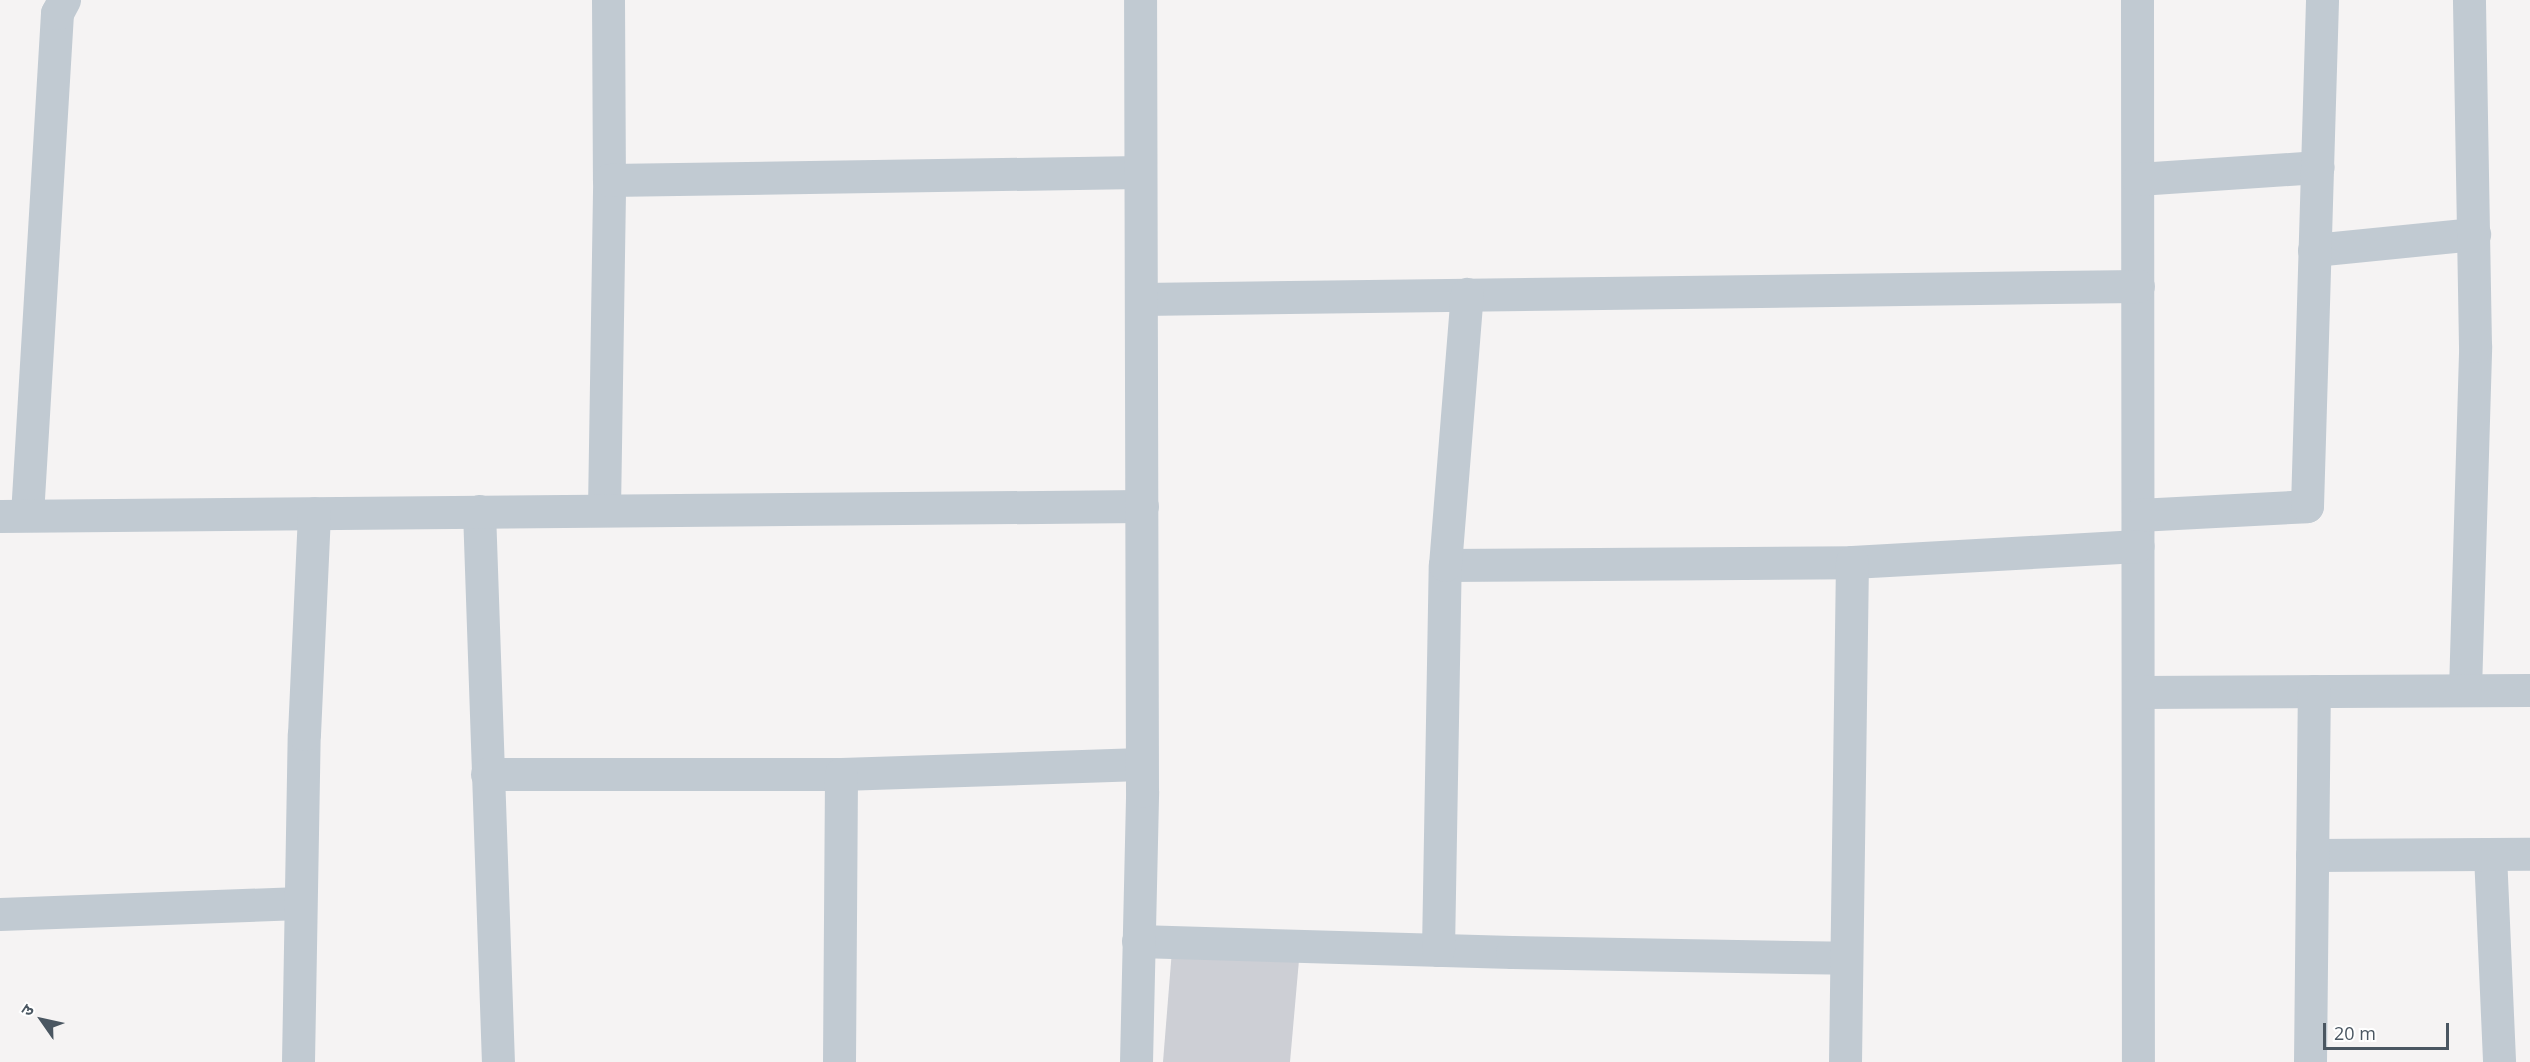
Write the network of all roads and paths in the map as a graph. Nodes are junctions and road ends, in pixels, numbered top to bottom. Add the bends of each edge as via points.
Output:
1 (64, 0) edge
2 (608, 0) edge
3 (1140, 0) edge
4 (2137, 0) edge
5 (2322, 0) edge
6 (2469, 0) edge
7 (2318, 167) junction
8 (1140, 172) junction
9 (2138, 179) junction
10 (609, 180) junction
11 (2474, 234) junction
12 (2314, 250) junction
13 (2138, 286) junction
14 (1467, 294) junction
15 (1142, 299) junction
16 (1142, 506) junction
17 (604, 510) junction
18 (479, 511) junction
19 (314, 513) junction
20 (13, 515) edge
21 (2138, 530) junction
22 (1852, 562) junction
23 (1445, 565) junction
24 (2465, 690) junction
25 (2530, 690) edge
26 (2314, 691) junction
27 (2138, 692) junction
28 (1141, 764) junction
29 (487, 774) junction
30 (841, 774) junction
31 (2530, 854) edge
32 (2312, 855) junction
33 (2490, 855) junction
34 (300, 903) junction
35 (0, 914) edge
36 (1138, 940) junction
37 (1438, 950) junction
38 (1846, 958) junction
39 (298, 1062) edge
40 (498, 1062) edge
41 (839, 1062) edge
42 (1136, 1062) edge
43 (1845, 1062) edge
44 (2138, 1062) edge
45 (2310, 1062) edge
46 (2499, 1062) edge

1 - 20 street via 57,13
2 - 10 street
3 - 8 street
4 - 9 street
5 - 7 street
6 - 11 street
7 - 9 street
7 - 12 street
8 - 10 street
8 - 15 street
9 - 13 street
10 - 17 street
11 - 12 street
11 - 24 street via 2475,346
12 - 21 street via 2307,506
13 - 14 street
13 - 21 street
14 - 15 street
14 - 23 street
15 - 16 street
16 - 17 street
16 - 28 street
17 - 18 street
18 - 19 street
18 - 29 street
19 - 20 street
19 - 34 street
21 - 22 street
21 - 27 street
22 - 23 street
22 - 38 street
23 - 37 street
24 - 25 street
24 - 26 street
26 - 27 street
26 - 32 street
27 - 44 street
28 - 30 street
28 - 36 street
29 - 30 street
29 - 40 street
30 - 41 street
31 - 33 street
32 - 33 street
32 - 45 street
33 - 46 street
34 - 35 street
34 - 39 street
36 - 37 street
36 - 42 street
37 - 38 street
38 - 43 street

